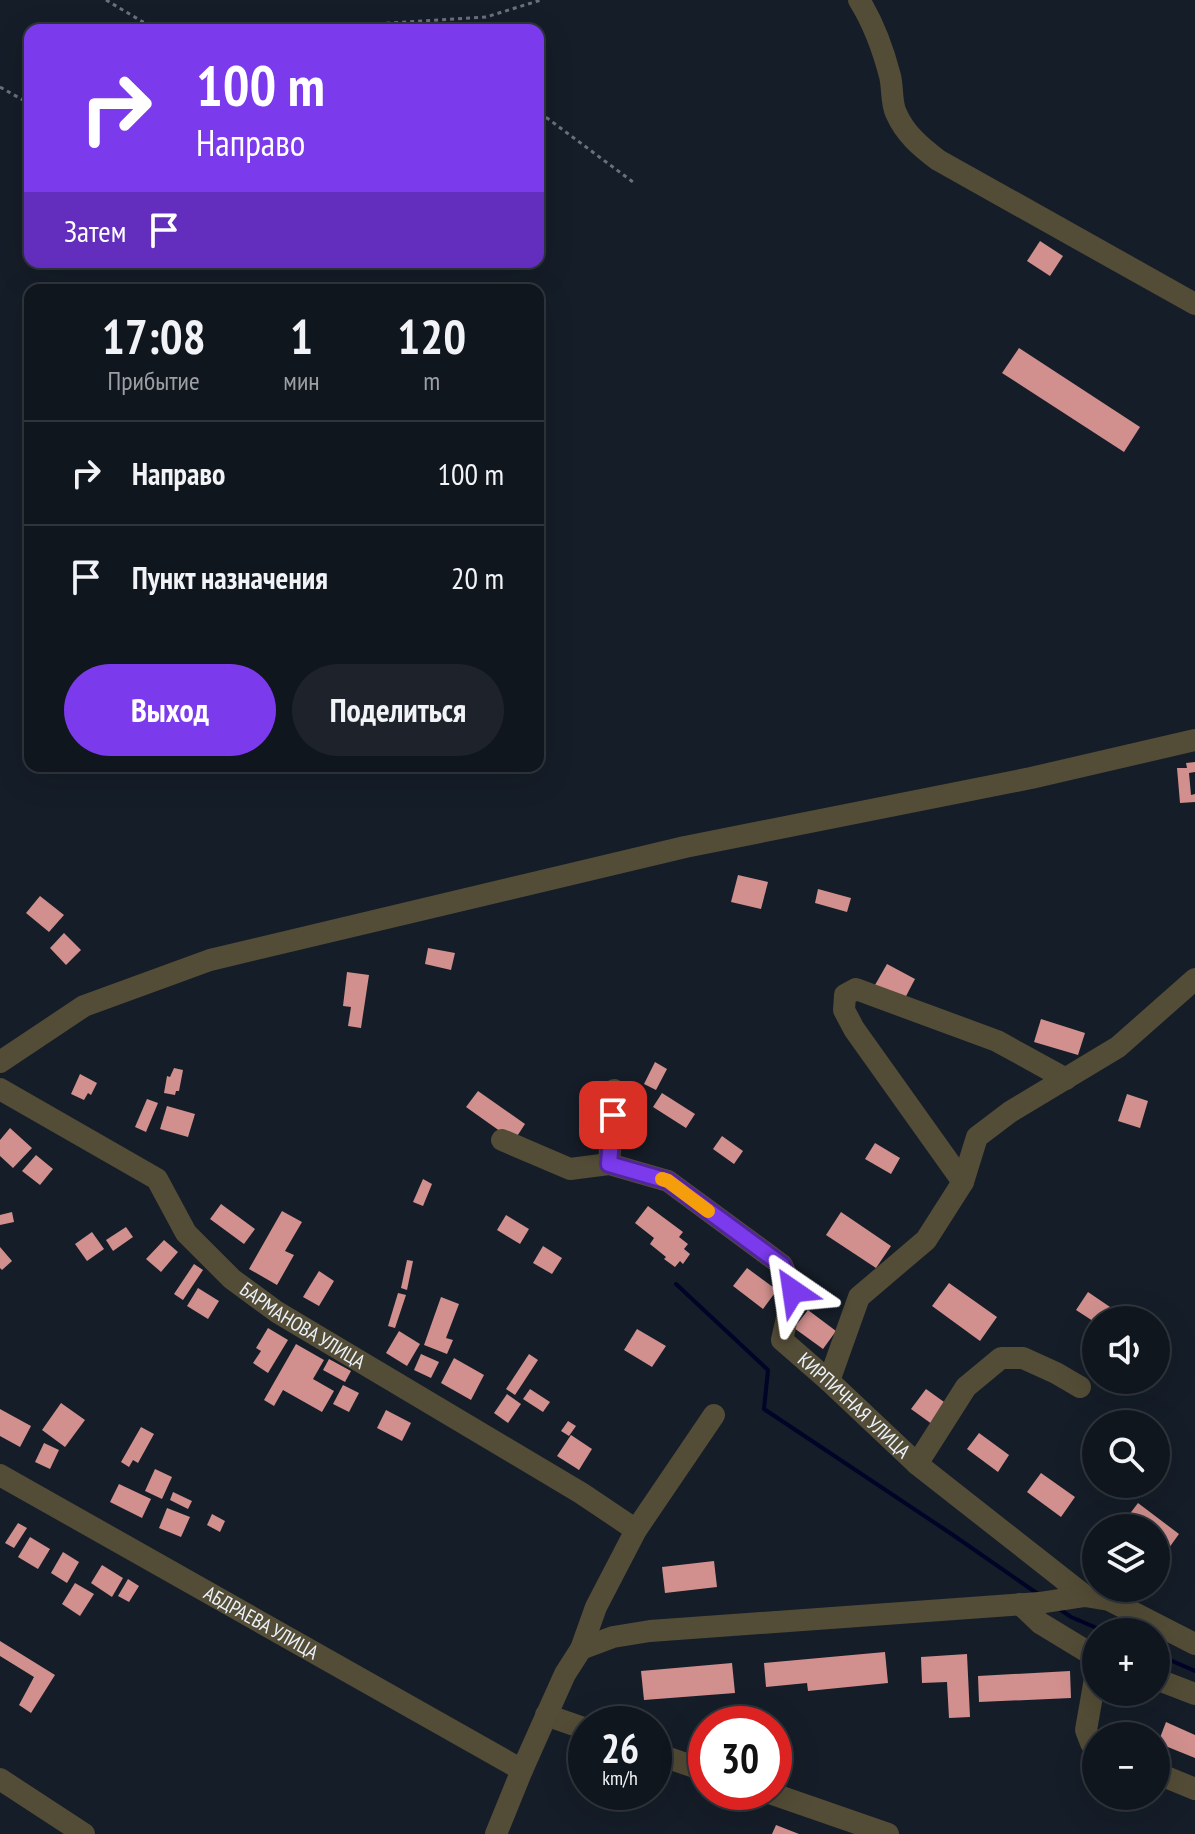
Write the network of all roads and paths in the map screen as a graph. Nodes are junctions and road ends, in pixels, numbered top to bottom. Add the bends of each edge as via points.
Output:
1 (106, 0) edge
2 (541, 0) edge
3 (859, 0) edge
4 (152, 24) edge
5 (374, 24) edge
6 (0, 87) edge
7 (24, 101) edge
8 (544, 118) edge
9 (633, 182) dead end
10 (1195, 304) edge
11 (1195, 740) edge
12 (1195, 979) edge
13 (0, 1062) edge
14 (1066, 1079) junction
15 (0, 1089) edge
16 (614, 1090) dead end
17 (502, 1140) dead end
18 (609, 1164) junction
19 (963, 1182) junction
20 (829, 1381) junction
21 (1080, 1387) dead end
22 (714, 1415) dead end
23 (917, 1464) junction
24 (0, 1475) edge
25 (636, 1530) junction
26 (1076, 1598) junction
27 (1030, 1604) junction
28 (1195, 1644) edge
29 (1082, 1648) edge
30 (581, 1649) junction
31 (1170, 1684) edge
32 (1195, 1694) edge
33 (546, 1715) junction
34 (568, 1723) edge
35 (522, 1770) junction
36 (0, 1779) edge
37 (1170, 1779) edge
38 (1195, 1789) edge
39 (792, 1801) edge
40 (84, 1834) edge
41 (496, 1834) edge
42 (888, 1834) edge

1 - 4 path
2 - 5 path via 486,17
3 - 10 street via 874,24 891,79 894,111 916,142 938,160
6 - 7 path
8 - 9 path
11 - 13 street via 685,847 210,960 84,1006
12 - 14 street via 1118,1047
14 - 19 street via 977,1137
14 - 19 street via 997,1041 856,989 845,995 844,1010 854,1029
15 - 25 street, БАРМАНОВА УЛИЦА via 157,1179 186,1233 232,1279 277,1312
16 - 18 street
17 - 18 street, КИРПИЧНАЯ УЛИЦА via 570,1169
18 - 20 street, КИРПИЧНАЯ УЛИЦА via 668,1181 782,1265 793,1291 782,1340
19 - 20 street via 926,1240 859,1297
20 - 23 street, КИРПИЧНАЯ УЛИЦА
21 - 23 street via 1023,1358 1001,1358 966,1387
22 - 25 street
23 - 26 street, КИРПИЧНАЯ УЛИЦА
24 - 35 street, АБДРАЕВА УЛИЦА
25 - 30 street via 596,1607
26 - 27 street
26 - 28 street via 1109,1600
27 - 29 street via 1040,1623
27 - 30 street via 650,1631
30 - 33 street
31 - 32 street
33 - 34 street
33 - 35 street
35 - 41 street
36 - 40 street
37 - 38 street
39 - 42 street

